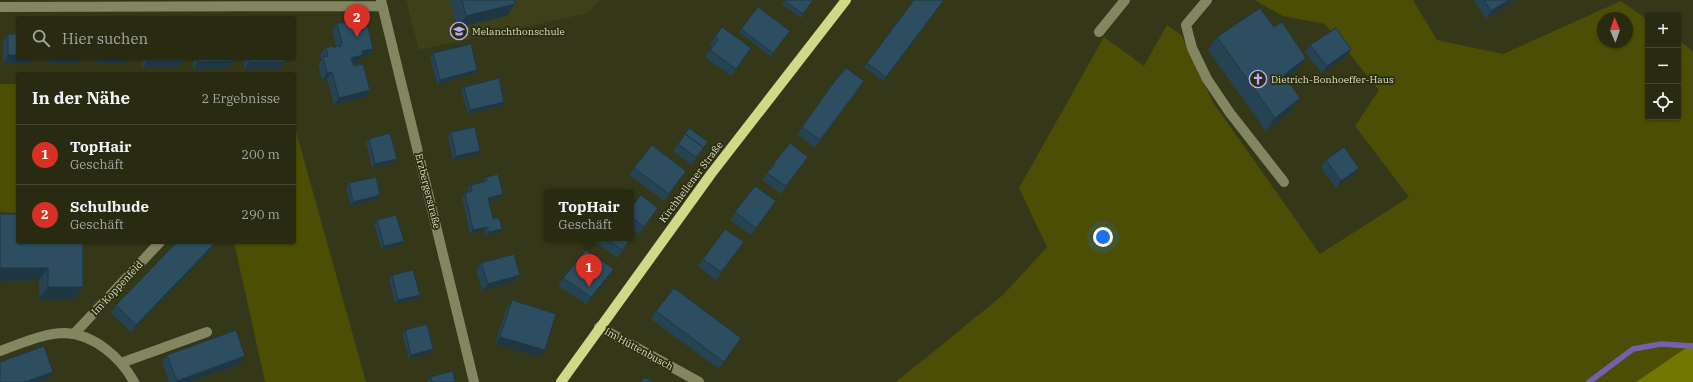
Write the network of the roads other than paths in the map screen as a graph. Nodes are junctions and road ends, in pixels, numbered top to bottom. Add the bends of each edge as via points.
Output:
1 (846, 0) edge
2 (1125, 0) edge
3 (1207, 0) edge
4 (382, 3) edge
5 (0, 7) edge
6 (1099, 32) dead end
7 (1284, 182) dead end
8 (158, 244) edge
9 (599, 327) junction
10 (207, 332) dead end
11 (74, 334) junction
12 (0, 351) edge
13 (121, 363) junction
14 (134, 382) edge
15 (474, 382) edge
16 (561, 382) edge
17 (699, 382) edge

1 - 9 main road, Kirchhellener Straße via 711,174
2 - 6 street
3 - 7 street via 1186,25 1192,48 1207,79 1230,113
4 - 5 street
4 - 15 street, Erzbergerstraße
8 - 11 street, Im Koppenfeld
9 - 16 main road, Kirchhellener Straße
9 - 17 street, Im Hüttenbusch
10 - 13 street
11 - 12 street via 55,334
11 - 13 street via 102,346
13 - 14 street

